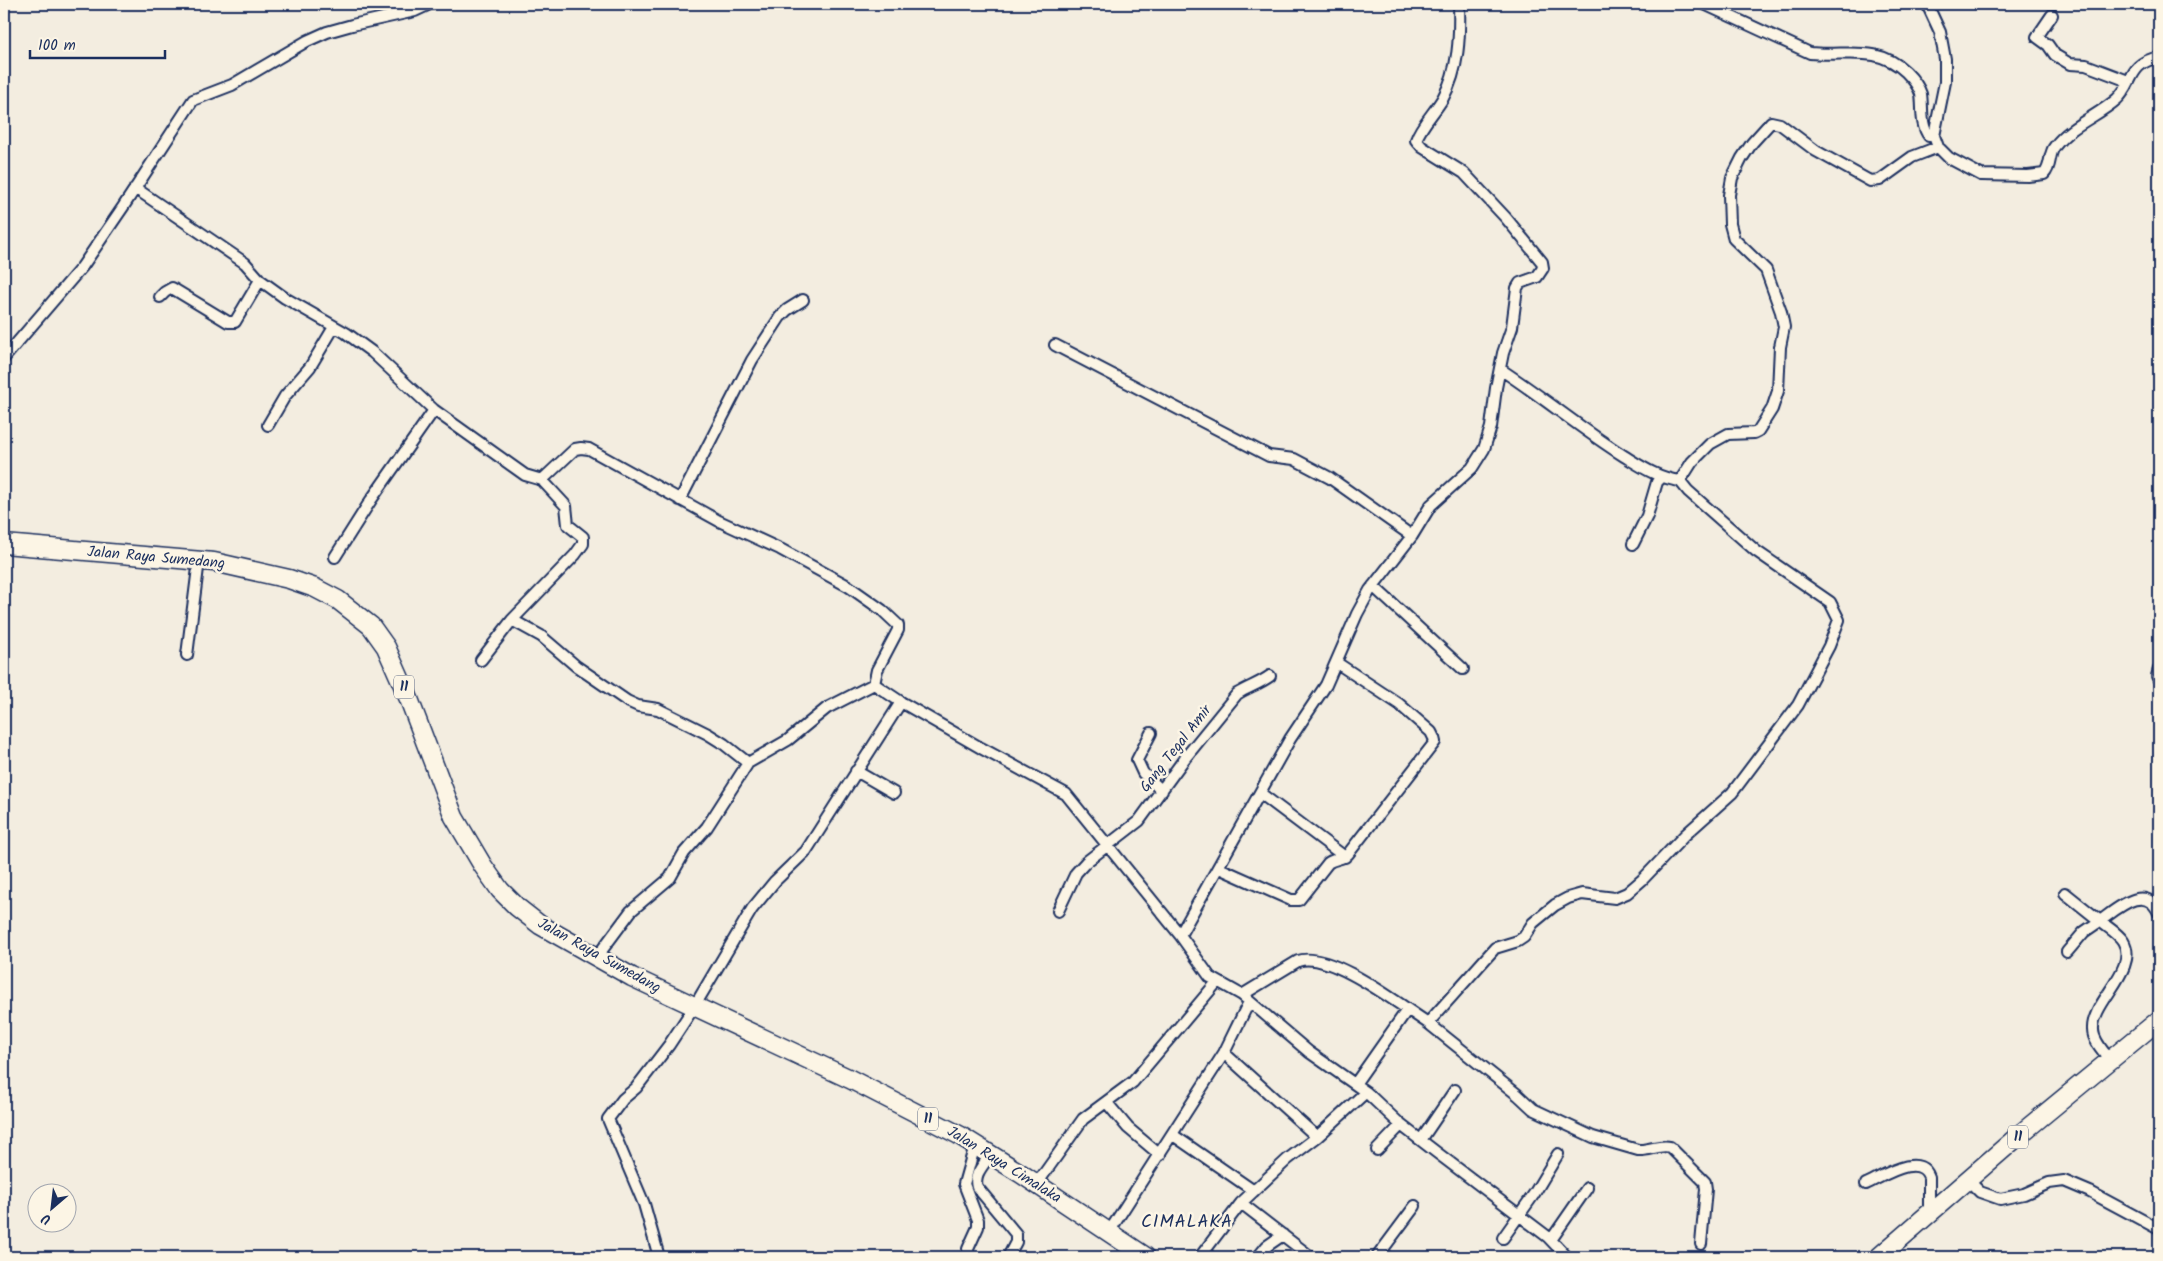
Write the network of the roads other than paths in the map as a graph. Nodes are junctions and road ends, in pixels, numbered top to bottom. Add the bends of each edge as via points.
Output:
1 (430, 4) edge
2 (1459, 4) edge
3 (1704, 4) edge
4 (1927, 4) edge
5 (2052, 15) dead end
6 (2159, 57) edge
7 (2128, 81) junction
8 (1934, 136) junction
9 (1938, 147) junction
10 (135, 188) junction
11 (260, 280) junction
12 (160, 297) dead end
13 (802, 300) dead end
14 (334, 327) junction
15 (1055, 345) dead end
16 (4, 358) edge
17 (1500, 369) junction
18 (434, 410) junction
19 (268, 425) dead end
20 (1662, 478) junction
21 (542, 480) junction
22 (1680, 481) junction
23 (680, 500) junction
24 (1412, 536) junction
25 (4, 544) edge
26 (1633, 544) dead end
27 (335, 557) dead end
28 (199, 560) junction
29 (1373, 586) junction
30 (512, 620) junction
31 (187, 655) dead end
32 (481, 660) dead end
33 (1337, 662) junction
34 (1463, 668) dead end
35 (2159, 670) edge
36 (1270, 676) dead end
37 (2159, 680) edge
38 (874, 684) junction
39 (901, 702) junction
40 (1151, 733) dead end
41 (748, 763) junction
42 (856, 771) junction
43 (1162, 791) junction
44 (894, 793) dead end
45 (1260, 794) junction
46 (1107, 844) junction
47 (1345, 857) junction
48 (1219, 868) junction
49 (2065, 893) dead end
50 (1058, 911) dead end
51 (2159, 913) edge
52 (2100, 921) junction
53 (1180, 936) junction
54 (2067, 952) dead end
55 (596, 958) junction
56 (1217, 982) junction
57 (1245, 999) junction
58 (694, 1007) junction
59 (1407, 1010) junction
60 (2159, 1020) edge
61 (1428, 1023) junction
62 (1224, 1052) junction
63 (2110, 1060) junction
64 (1355, 1084) junction
65 (1454, 1090) dead end
66 (1366, 1092) junction
67 (1107, 1102) junction
68 (1401, 1125) junction
69 (1173, 1135) junction
70 (1316, 1137) junction
71 (1421, 1140) junction
72 (975, 1145) junction
73 (1377, 1150) dead end
74 (1160, 1154) junction
75 (1558, 1154) dead end
76 (990, 1155) junction
77 (1969, 1181) junction
78 (1036, 1184) junction
79 (1866, 1184) dead end
80 (1587, 1188) dead end
81 (1254, 1191) junction
82 (1241, 1203) junction
83 (1415, 1206) dead end
84 (1929, 1214) junction
85 (1518, 1215) junction
86 (2159, 1229) edge
87 (1109, 1232) junction
88 (1283, 1236) junction
89 (1503, 1238) dead end
90 (1551, 1240) junction
91 (1701, 1244) dead end
92 (659, 1257) edge
93 (969, 1257) edge
94 (1008, 1257) edge
95 (1146, 1257) edge
96 (1200, 1257) edge
97 (1258, 1257) edge
98 (1311, 1257) edge
99 (1377, 1257) edge
100 (1567, 1257) edge
101 (1879, 1257) edge

1 - 10 street via 415,11 320,35 232,86 193,100
2 - 17 street via 1460,39 1450,82 1416,140 1464,173 1506,218 1543,265 1537,277 1518,286 1512,327
3 - 8 street via 1810,53 1871,53 1891,61 1916,82 1925,130 1929,136
4 - 8 street via 1940,32 1945,59 1945,82
5 - 7 street via 2037,37 2055,55 2070,64 2086,65
6 - 7 street via 2140,65
7 - 9 street via 2118,98 2058,142 2044,174 1981,176 1949,158
8 - 9 street
9 - 22 street via 1912,157 1880,180 1870,181 1816,151 1780,124 1771,122 1752,143 1732,178 1730,224 1734,239 1766,270 1781,312 1784,327 1778,391 1772,410 1758,431 1754,434 1728,434 1710,444 1692,462
10 - 11 street via 245,263
10 - 16 street via 82,267
11 - 12 street via 235,322 228,322 172,288
11 - 14 street
13 - 23 street via 780,317 752,360
14 - 18 street via 372,352
14 - 19 street
15 - 24 street via 1269,456 1294,459 1330,478
17 - 20 street via 1598,440
17 - 24 street via 1491,428 1484,449 1472,468 1431,505
18 - 21 street via 526,475
18 - 27 street
20 - 22 street
20 - 26 street
21 - 23 street via 575,450 589,449
21 - 30 street via 566,506 568,526 584,541 575,555
22 - 61 street via 1756,551 1830,602 1839,620 1829,646 1798,705 1732,793 1642,880 1615,898 1582,894 1555,905 1533,923 1524,937 1495,948
23 - 38 street via 848,586 896,622 898,630
24 - 29 street
25 - 28 highway, Jalan Raya Sumedang / 11
28 - 31 street
28 - 55 highway, Jalan Raya Sumedang / 11 via 265,573 315,588 344,604 370,626 386,647 454,817 483,866 517,907 540,925
29 - 33 street via 1356,614
29 - 34 street
30 - 32 street
30 - 41 street via 541,636 576,666 627,701 658,709 708,734
33 - 45 street
33 - 47 street via 1399,704 1435,740 1386,808
35 - 37 street
36 - 43 street, Gang Tegal Amir via 1237,694
38 - 39 street
38 - 41 street via 827,708 788,740
39 - 42 street
39 - 46 street via 1066,794
40 - 43 street via 1137,760 1143,773
41 - 55 street via 707,827 684,852 670,878 631,910
42 - 44 street
42 - 58 street via 806,852 774,881 752,908
43 - 46 street, Gang Tegal Amir via 1139,822
45 - 47 street
45 - 48 street
46 - 50 street, Gang Tegal Amir via 1076,873
46 - 53 street
47 - 48 street via 1328,863 1297,901
48 - 53 street
49 - 52 street
51 - 52 street via 2150,902 2134,899
52 - 54 street via 2084,932
52 - 63 street via 2120,937 2126,949 2125,964 2098,1010 2092,1029
53 - 56 street via 1199,965
55 - 58 highway, Jalan Raya Sumedang / 11
56 - 57 street
56 - 67 street via 1139,1076
57 - 59 street via 1298,961 1309,959 1357,976
57 - 62 street
57 - 64 street via 1309,1052
58 - 72 highway, Jalan Raya Cimalaka / 11 via 886,1097
58 - 92 street via 636,1088 608,1119 644,1204
59 - 61 street
59 - 64 street
60 - 63 highway, 11
61 - 91 street via 1538,1112 1593,1137 1638,1150 1670,1147 1705,1182
62 - 69 street
62 - 70 street
63 - 77 highway, 11
64 - 66 street
65 - 71 street
66 - 68 street
66 - 70 street
67 - 74 street via 1128,1128
67 - 78 street via 1083,1119
68 - 71 street
68 - 73 street
69 - 74 street
69 - 81 street
70 - 81 street
71 - 85 street
72 - 76 highway, Jalan Raya Cimalaka / 11
72 - 93 street via 964,1184 978,1220 968,1249
74 - 87 street
75 - 85 street
76 - 78 highway, Jalan Raya Cimalaka / 11
76 - 94 street via 976,1176 976,1182 1016,1234 1016,1242
77 - 84 highway, 11
77 - 86 street via 1980,1192 2000,1199 2064,1181
78 - 87 highway, Jalan Raya Cimalaka / 11
79 - 84 street via 1908,1165 1918,1166 1928,1174
80 - 90 street
81 - 82 street
82 - 88 street
82 - 96 street
83 - 99 street
84 - 101 highway, 11
85 - 89 street
85 - 90 street
87 - 95 highway, Jalan Raya Cimalaka / 11
88 - 97 street via 1267,1246
88 - 98 street
90 - 100 street

